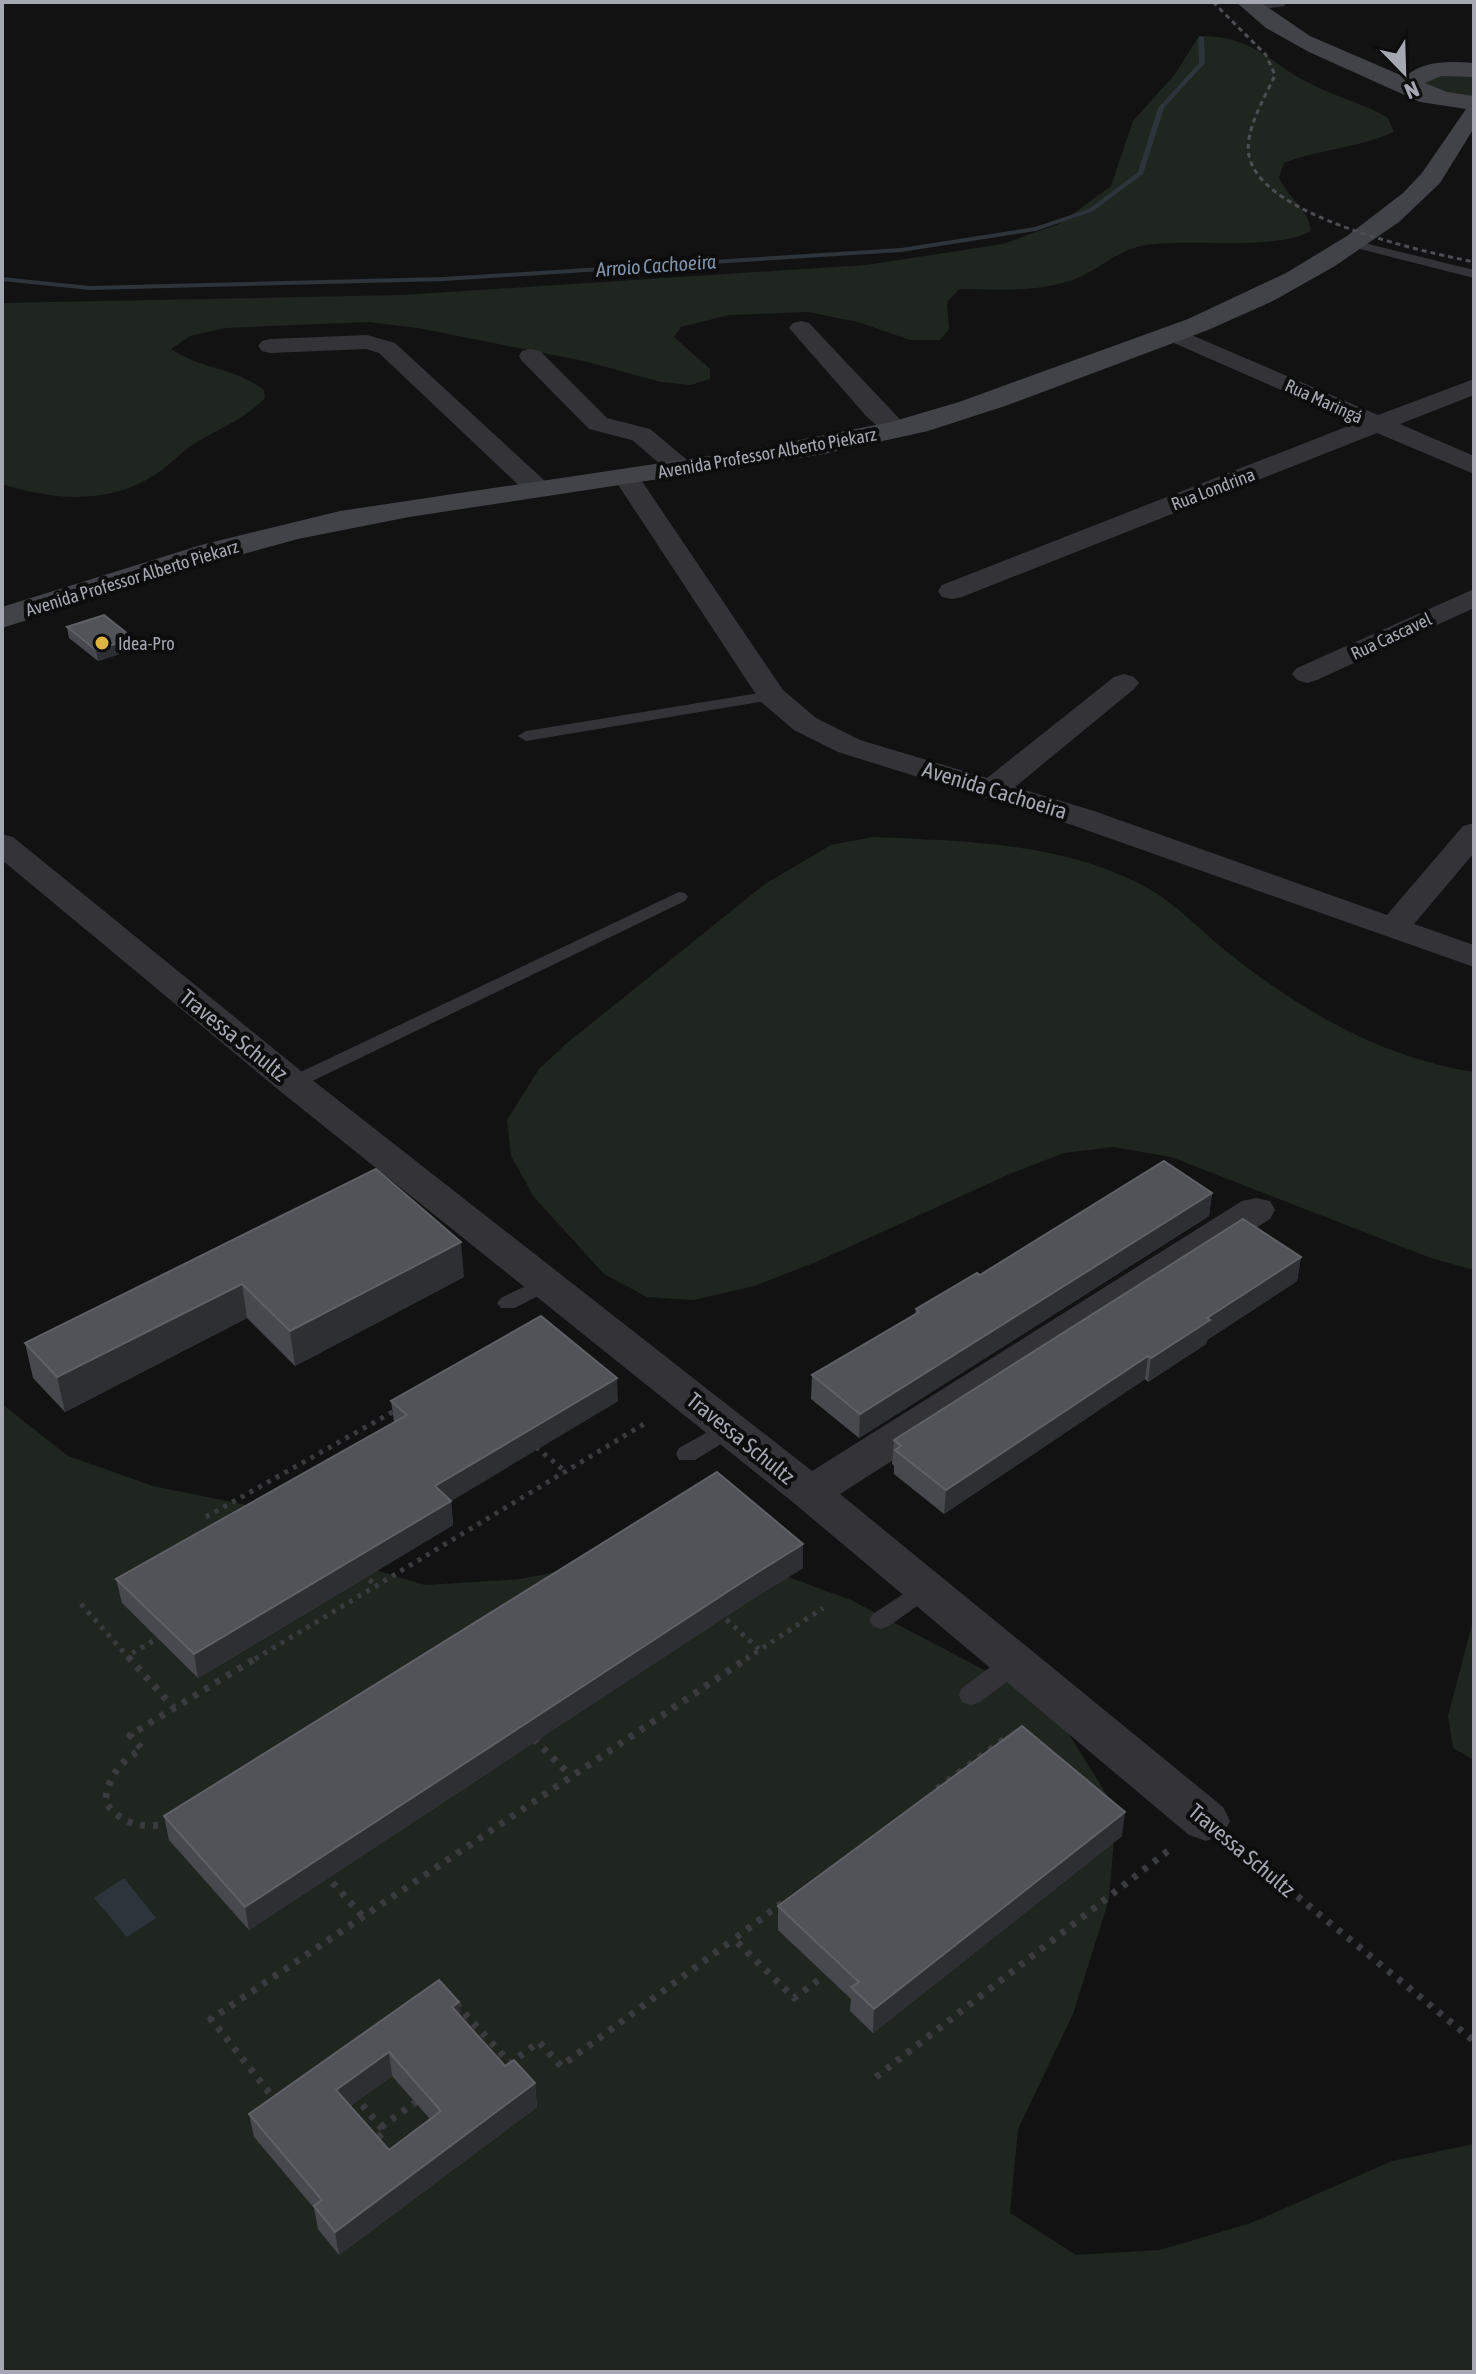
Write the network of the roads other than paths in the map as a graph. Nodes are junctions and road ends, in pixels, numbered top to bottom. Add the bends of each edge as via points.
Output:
1 (1278, 2) edge
2 (1249, 4) edge
3 (1334, 54) junction
4 (1450, 69) junction
5 (1474, 70) edge
6 (1421, 92) junction
7 (1474, 103) edge
8 (1467, 122) edge
9 (1352, 244) junction
10 (1474, 274) edge
11 (801, 328) dead end
12 (1175, 335) junction
13 (270, 346) dead end
14 (531, 356) dead end
15 (1474, 386) edge
16 (1379, 425) junction
17 (897, 430) junction
18 (1474, 466) edge
19 (683, 470) junction
20 (626, 477) junction
21 (537, 488) junction
22 (952, 591) dead end
23 (1474, 597) edge
24 (2, 618) edge
25 (1307, 674) dead end
26 (1124, 683) dead end
27 (772, 696) junction
28 (526, 736) dead end
29 (994, 788) junction
30 (1474, 833) edge
31 (2, 844) edge
32 (679, 897) dead end
33 (1394, 927) junction
34 (1474, 957) edge
35 (293, 1083) junction
36 (1256, 1210) dead end
37 (546, 1283) junction
38 (508, 1303) dead end
39 (729, 1428) junction
40 (687, 1454) dead end
41 (810, 1493) junction
42 (926, 1588) junction
43 (881, 1620) dead end
44 (1015, 1662) junction
45 (971, 1695) dead end
46 (1206, 1821) road end

1 - 2 street
2 - 3 main road via 1288,34
3 - 4 main road
3 - 6 main road
4 - 5 main road
4 - 6 main road via 1416,77 1414,87
6 - 7 main road
6 - 8 main road, Avenida Professor Alberto Piekarz
8 - 9 main road, Avenida Professor Alberto Piekarz via 1438,170 1406,204
9 - 10 lane
9 - 12 main road, Avenida Professor Alberto Piekarz via 1298,279
11 - 17 street
12 - 16 street, Rua Maringá
12 - 17 main road, Avenida Professor Alberto Piekarz
13 - 21 street via 367,342 387,348
14 - 19 street via 598,424 641,434
15 - 16 street, Rua Londrina
16 - 18 street, Rua Maringá
16 - 22 street, Rua Londrina
17 - 19 main road, Avenida Professor Alberto Piekarz
19 - 20 main road, Avenida Professor Alberto Piekarz
20 - 21 main road, Avenida Professor Alberto Piekarz
20 - 27 street, Avenida Cachoeira
21 - 24 main road, Avenida Professor Alberto Piekarz via 323,524 196,556
23 - 25 street, Rua Cascavel
26 - 29 street
27 - 28 lane
27 - 29 street, Avenida Cachoeira via 805,724 849,746
29 - 33 street, Avenida Cachoeira
30 - 33 street
31 - 35 street, Travessa Schultz
32 - 35 lane
33 - 34 street, Avenida Cachoeira
35 - 37 street, Travessa Schultz via 450,1223
36 - 41 street
37 - 38 lane
37 - 39 street, Travessa Schultz
39 - 40 lane
39 - 41 street, Travessa Schultz
41 - 42 street, Travessa Schultz
42 - 43 lane
42 - 44 street, Travessa Schultz
44 - 45 lane
44 - 46 street, Travessa Schultz

